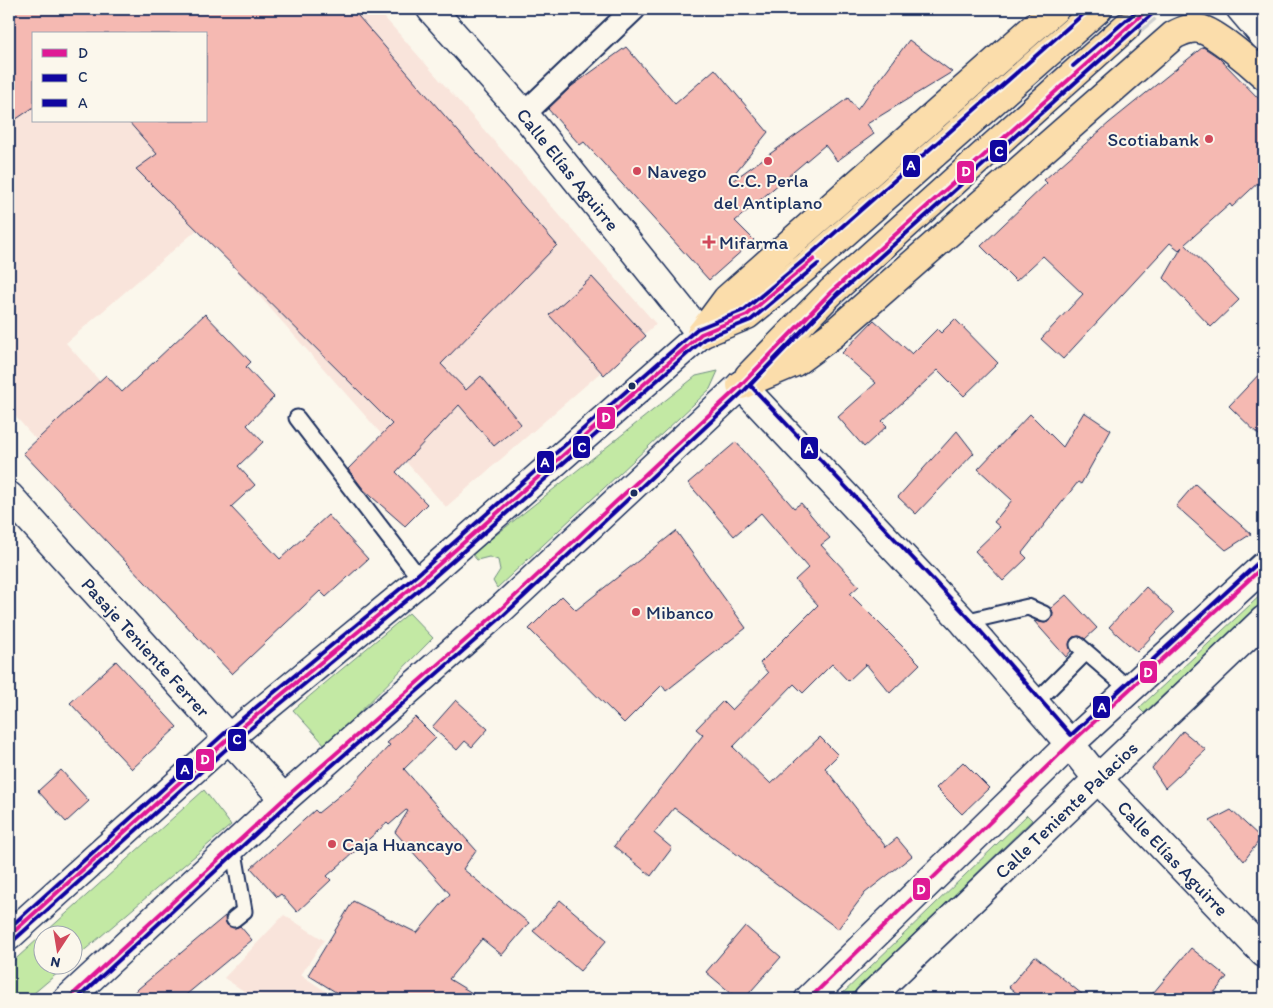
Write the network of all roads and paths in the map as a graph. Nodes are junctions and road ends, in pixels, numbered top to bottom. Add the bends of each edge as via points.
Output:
1 (431, 9) edge
2 (634, 9) edge
3 (1055, 9) edge
4 (1098, 9) edge
5 (1241, 9) edge
6 (1126, 27) tunnel mouth
7 (1264, 36) edge
8 (1264, 75) edge
9 (524, 114) junction
10 (701, 334) junction
11 (741, 385) junction
12 (297, 418) dead end
13 (9, 496) edge
14 (1264, 566) edge
15 (421, 580) junction
16 (1044, 614) dead end
17 (1264, 620) edge
18 (964, 622) junction
19 (1130, 690) junction
20 (1035, 703) junction
21 (230, 737) junction
22 (1070, 744) junction
23 (1096, 778) junction
24 (284, 799) junction
25 (233, 846) junction
26 (234, 919) dead end
27 (9, 936) edge
28 (1264, 953) edge
29 (68, 999) edge
30 (809, 999) edge
31 (868, 999) edge

1 - 9 street, Calle Elías Aguirre
2 - 9 street
3 - 10 main road via 727,299
4 - 10 main road via 748,315
5 - 7 street
6 - 11 main road via 831,292
8 - 11 main road via 1244,57 1201,29 1186,29 1174,35 832,335 795,362
9 - 10 street, Calle Elías Aguirre
10 - 15 street
11 - 18 street, Calle Elías Aguirre
11 - 24 street via 500,610
12 - 15 lane
13 - 21 street, Pasaje Teniente Ferrer
14 - 19 street
15 - 21 street
16 - 18 lane via 1028,607
17 - 23 street, Calle Teniente Palacios
18 - 20 street, Calle Elías Aguirre
19 - 20 lane via 1081,649
19 - 22 street
20 - 22 street, Calle Elías Aguirre
21 - 24 street, Pasaje Teniente Ferrer
21 - 27 street
22 - 23 street, Calle Elías Aguirre
22 - 30 street
23 - 28 street, Calle Elías Aguirre
23 - 31 street, Calle Teniente Palacios
24 - 25 street
25 - 26 lane via 244,911
25 - 29 street

